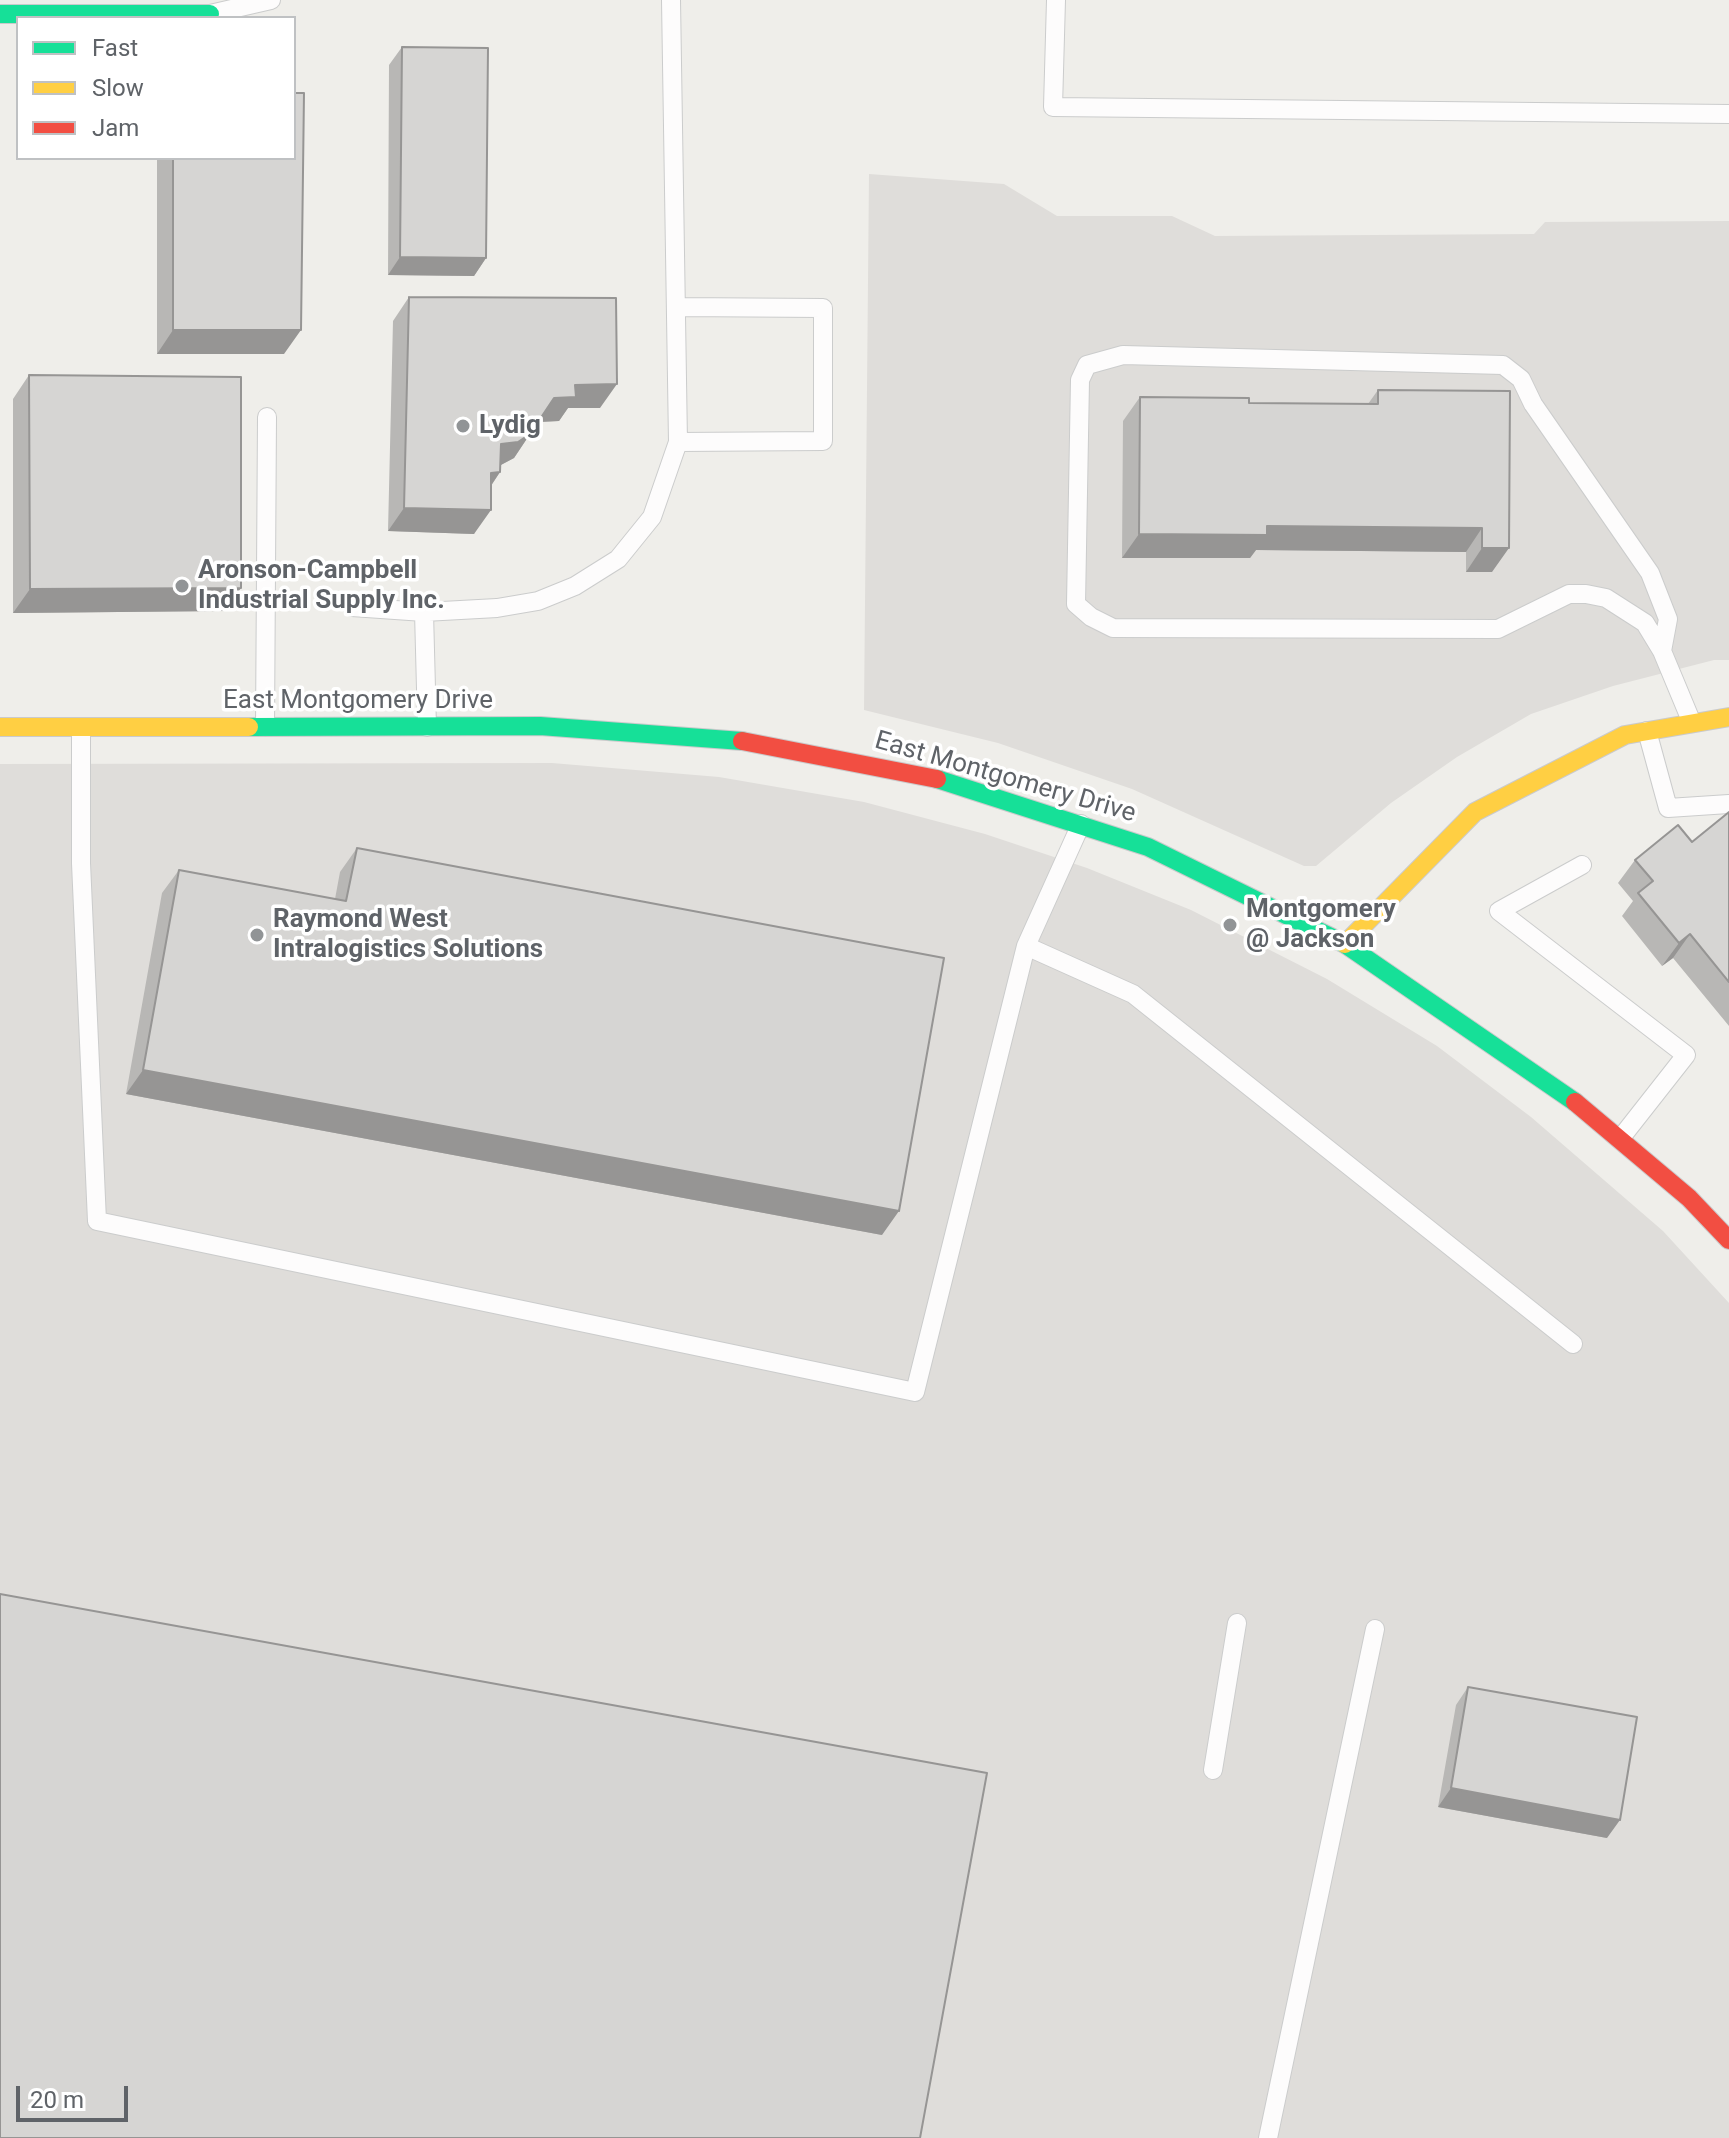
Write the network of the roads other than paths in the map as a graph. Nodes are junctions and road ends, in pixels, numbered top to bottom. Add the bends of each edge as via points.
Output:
1 (271, 0) edge
2 (671, 0) edge
3 (1056, 0) edge
4 (0, 14) edge
5 (210, 14) joint
6 (1729, 114) edge
7 (677, 307) junction
8 (267, 417) dead end
9 (678, 442) junction
10 (352, 607) dead end
11 (424, 612) junction
12 (1662, 651) junction
13 (1729, 717) edge
14 (1692, 723) junction
15 (0, 727) edge
16 (81, 727) junction
17 (265, 727) junction
18 (427, 727) junction
19 (1647, 731) junction
20 (1729, 804) edge
21 (1081, 824) junction
22 (1582, 865) dead end
23 (1345, 944) junction
24 (1026, 946) junction
25 (1620, 1139) junction
26 (1729, 1240) edge
27 (1573, 1344) dead end
28 (1237, 1623) dead end
29 (1375, 1629) dead end
30 (1213, 1770) dead end
31 (1268, 2138) edge

1 - 5 lane
2 - 7 lane
3 - 6 lane via 1053,107
4 - 5 main road
7 - 9 lane
7 - 9 lane via 823,308 823,441
8 - 17 lane
9 - 11 lane via 652,517 618,559 538,601
10 - 11 lane
11 - 18 lane
12 - 12 lane via 1645,623 1606,598 1586,594 1569,594 1498,629 1113,628 1076,604 1080,380 1087,365 1123,355 1503,365 1521,379 1650,573 1668,619
12 - 14 lane
13 - 14 main road
14 - 19 main road
15 - 16 main road, East Montgomery Drive
16 - 17 main road, East Montgomery Drive
16 - 24 lane via 81,863 97,1221 915,1392
17 - 18 main road, East Montgomery Drive
18 - 21 main road, East Montgomery Drive via 540,726 768,744 922,775
19 - 20 lane via 1668,808
19 - 23 main road via 1625,735 1475,812
21 - 23 main road, East Montgomery Drive via 1148,847
21 - 24 lane
22 - 25 lane via 1499,911 1686,1055
23 - 25 main road, East Montgomery Drive via 1558,1088
24 - 27 lane via 1133,994
25 - 26 main road, East Montgomery Drive
28 - 30 lane
29 - 31 lane

